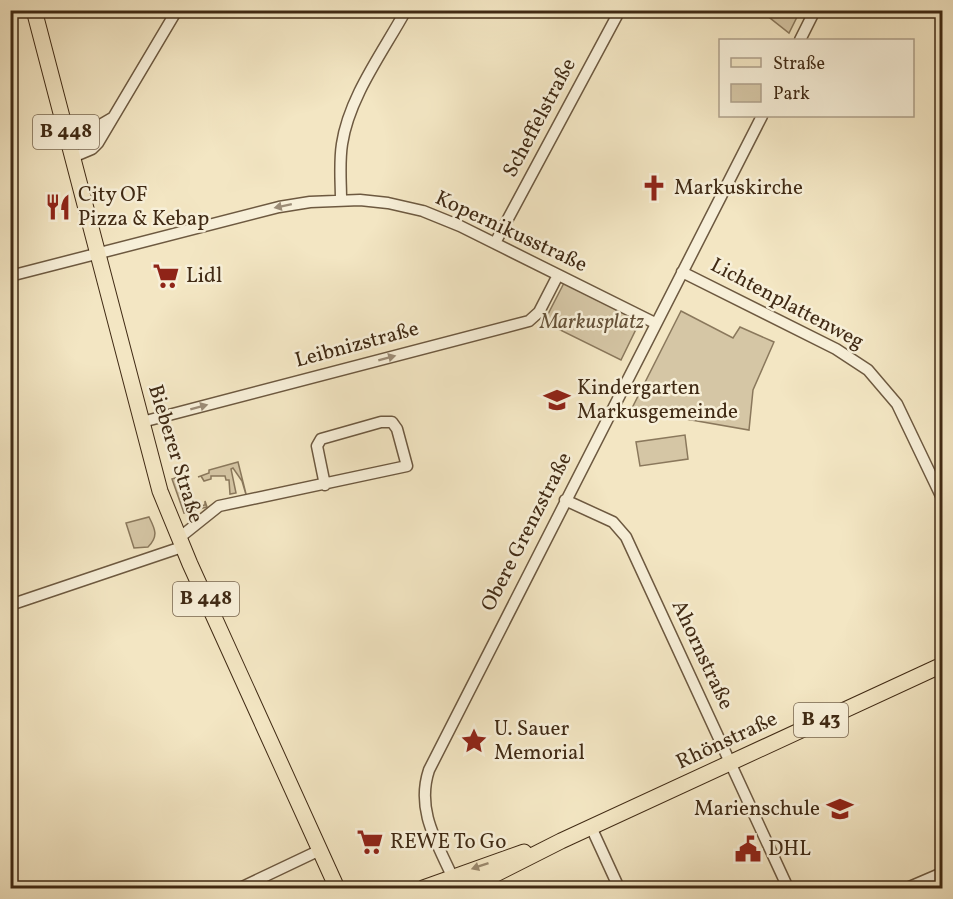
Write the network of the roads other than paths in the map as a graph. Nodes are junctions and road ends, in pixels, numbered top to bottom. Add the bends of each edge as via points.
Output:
1 (34, 10) edge
2 (177, 10) edge
3 (406, 10) edge
4 (620, 10) edge
5 (815, 10) edge
6 (800, 39) edge
7 (761, 117) edge
8 (112, 118) junction
9 (68, 138) junction
10 (73, 157) junction
11 (341, 200) junction
12 (495, 243) junction
13 (98, 255) junction
14 (682, 272) junction
15 (558, 275) junction
16 (10, 276) edge
17 (655, 323) junction
18 (142, 422) junction
19 (325, 485) junction
20 (942, 498) edge
21 (565, 500) junction
22 (181, 543) junction
23 (10, 605) edge
24 (942, 665) edge
25 (730, 763) junction
26 (591, 827) junction
27 (561, 841) junction
28 (318, 851) junction
29 (942, 873) edge
30 (452, 876) junction
31 (240, 888) edge
32 (337, 888) edge
33 (423, 888) edge
34 (468, 888) edge
35 (619, 888) edge
36 (788, 888) edge
37 (907, 888) edge

1 - 9 main road, Bieberer Straße / B 448
2 - 8 street
3 - 11 street via 346,129
4 - 12 street, Scheffelstraße
5 - 6 street
7 - 14 street, Obere Grenzstraße
8 - 9 street
8 - 10 street via 92,149
9 - 10 main road, Bieberer Straße / B 448
10 - 13 main road, Bieberer Straße / B 448
11 - 12 street, Kopernikusstraße via 378,201 414,209
11 -> 13 street, Kopernikusstraße via 297,203
12 - 15 street, Kopernikusstraße
13 - 16 street, Kopernikusstraße
13 - 18 main road, Bieberer Straße / B 448
14 - 17 street, Obere Grenzstraße
14 - 20 street, Lichtenplattenweg via 836,349 868,370 897,404
15 - 17 street, Kopernikusstraße
18 -> 15 street, Leibnizstraße via 532,320
17 - 21 street, Obere Grenzstraße
18 - 22 main road, Bieberer Straße / B 448 via 160,491
19 - 19 street via 406,466 392,422 321,439 317,446
19 - 22 street via 219,506
21 - 25 street, Ahornstraße via 613,522 626,537
21 - 30 street, Obere Grenzstraße via 427,777 426,817
22 - 23 street
22 - 28 main road, Bieberer Straße / B 448
24 - 25 main road, Rhönstraße / B 43
25 - 26 main road, Rhönstraße / B 43
25 - 36 street, Ahornstraße
26 - 27 main road, Rhönstraße / B 43
26 - 35 street
27 -> 30 main road, Rhönstraße / B 43
27 - 34 main road, Rhönstraße / B 43
28 - 31 street
28 - 32 main road, Bieberer Straße / B 448
29 - 37 street
30 - 33 main road, Rhönstraße / B 43

